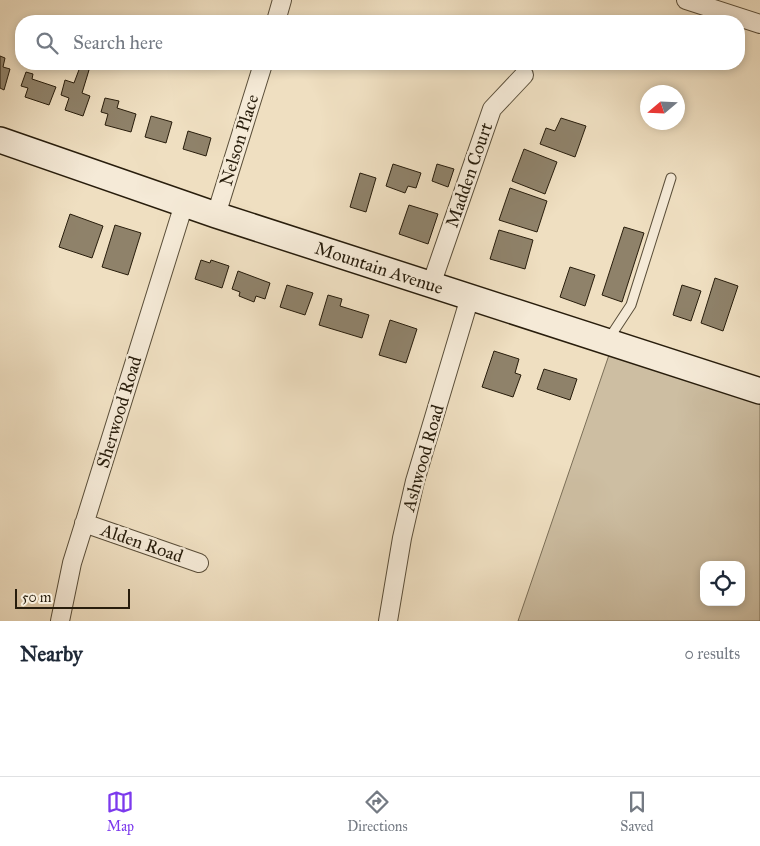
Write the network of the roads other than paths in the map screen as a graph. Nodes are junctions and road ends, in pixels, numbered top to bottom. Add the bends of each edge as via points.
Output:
1 (282, 0) edge
2 (687, 0) edge
3 (278, 15) edge
4 (733, 15) edge
5 (745, 19) edge
6 (760, 24) edge
7 (261, 70) edge
8 (524, 75) dead end
9 (0, 140) edge
10 (671, 178) dead end
11 (184, 204) junction
12 (216, 216) junction
13 (431, 285) junction
14 (470, 298) junction
15 (606, 342) junction
16 (760, 391) edge
17 (84, 523) junction
18 (199, 563) dead end
19 (60, 621) edge
20 (388, 621) edge

1 - 3 street
2 - 4 street
5 - 6 street
7 - 12 street, Nelson Place
8 - 13 street, Madden Court via 492,109
9 - 11 street, Mountain Avenue
10 - 15 lane via 631,305
11 - 12 street, Mountain Avenue
11 - 17 street, Sherwood Road
12 - 13 street, Mountain Avenue
13 - 14 street, Mountain Avenue
14 - 15 street, Mountain Avenue
14 - 20 street, Ashwood Road via 415,481
15 - 16 street, Mountain Avenue
17 - 18 street, Alden Road
17 - 19 street, Sherwood Road

